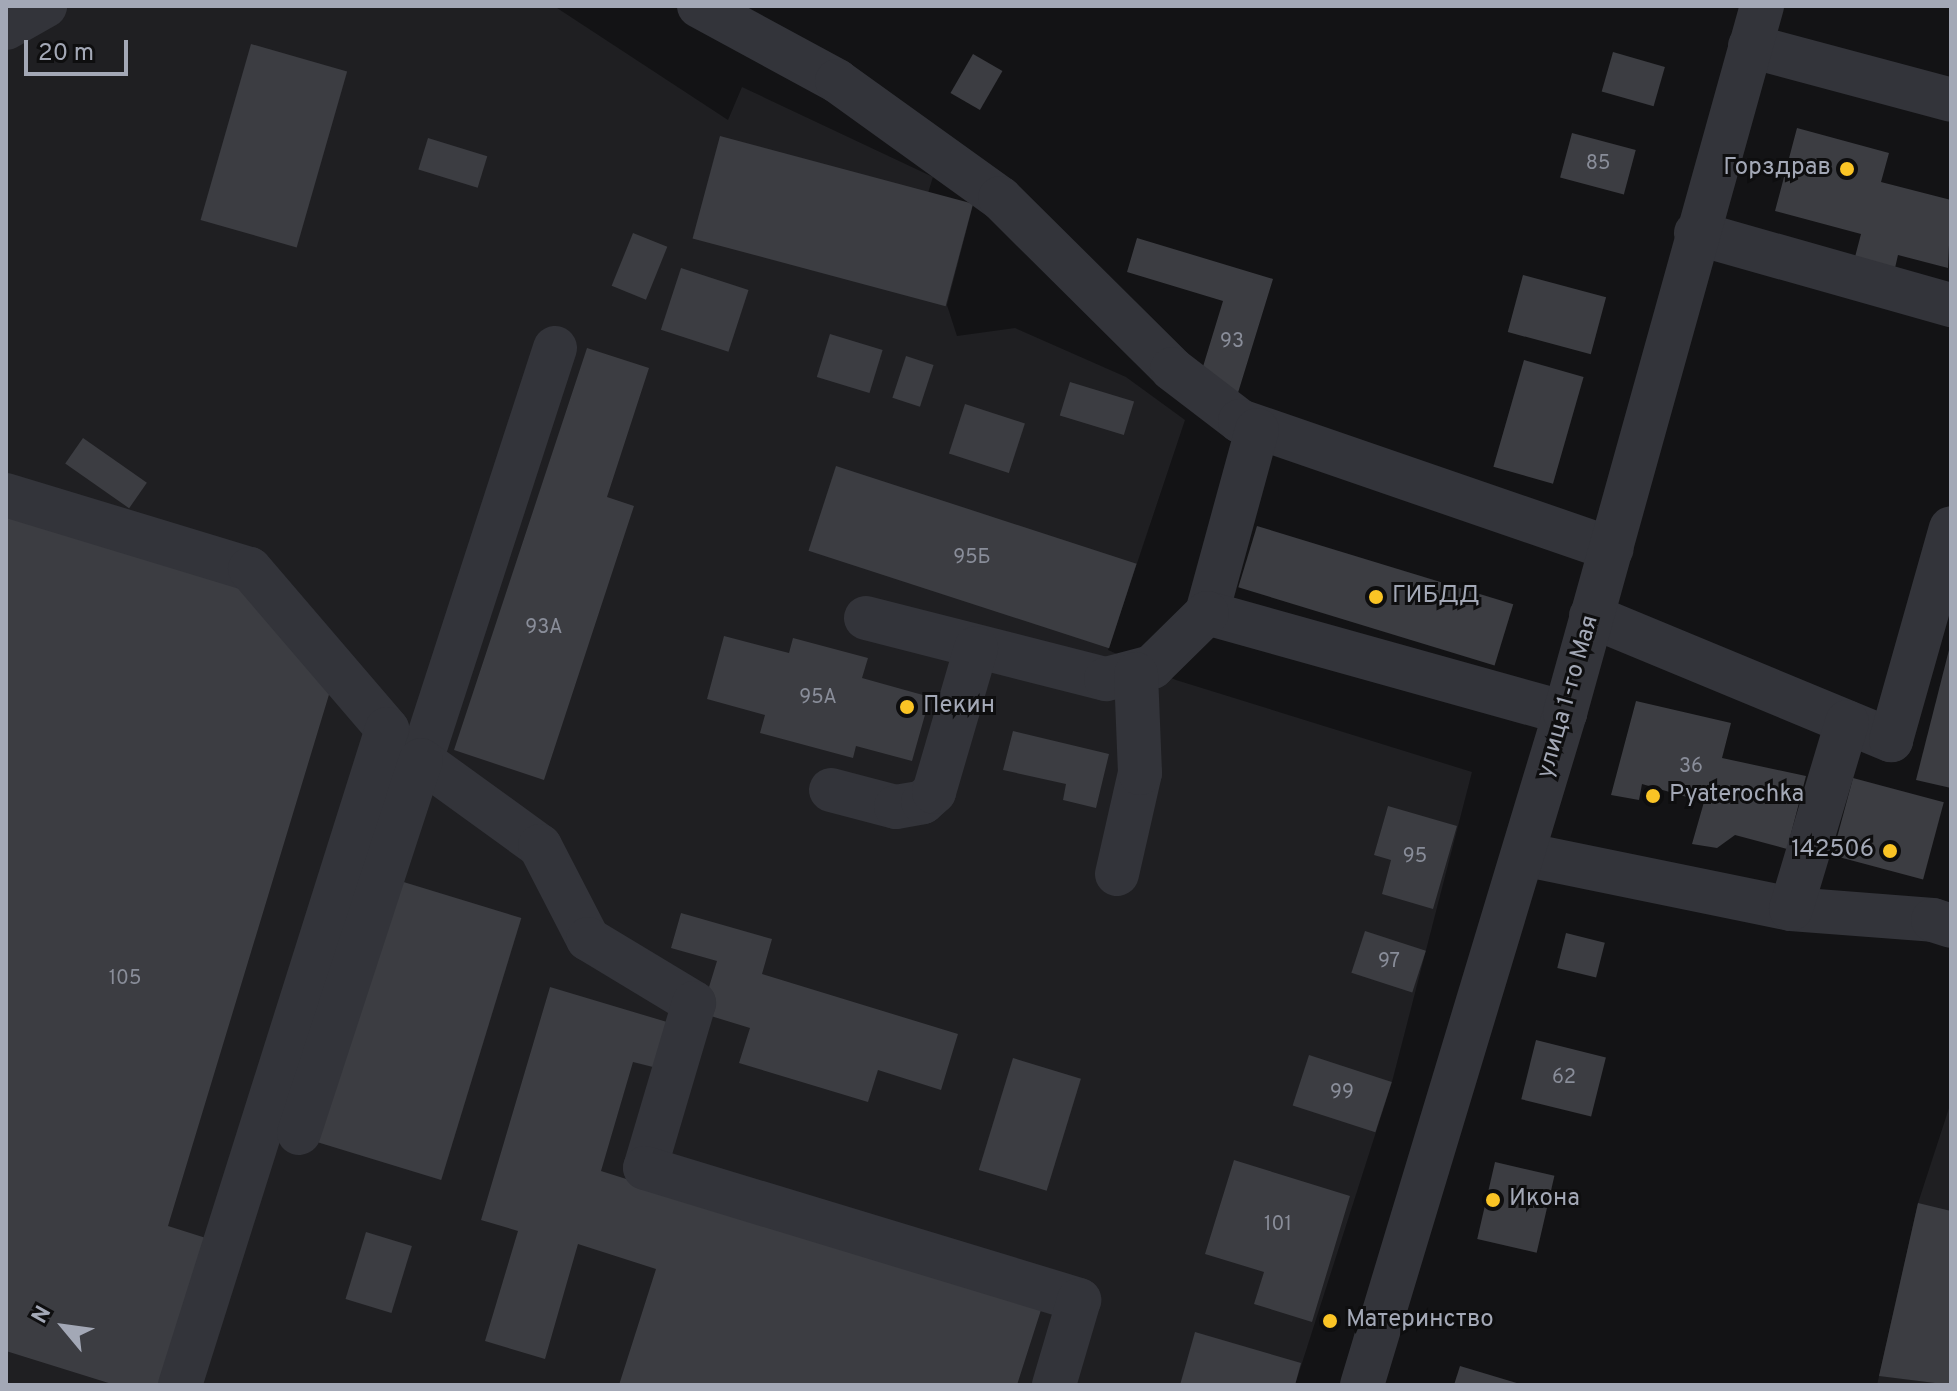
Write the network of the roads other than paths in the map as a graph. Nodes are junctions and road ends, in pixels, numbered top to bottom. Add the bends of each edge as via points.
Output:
1 (45, 6) edge
2 (699, 6) edge
3 (1756, 26) edge
4 (6, 28) edge
5 (1951, 100) edge
6 (1696, 233) junction
7 (1951, 305) edge
8 (555, 348) dead end
9 (1257, 430) junction
10 (6, 495) edge
11 (1951, 528) edge
12 (1612, 549) junction
13 (1207, 613) junction
14 (1591, 616) junction
15 (866, 618) dead end
16 (976, 648) junction
17 (1136, 674) junction
18 (1565, 713) junction
19 (1847, 722) junction
20 (421, 760) junction
21 (831, 790) dead end
22 (1523, 854) junction
23 (1117, 874) dead end
24 (1791, 909) junction
25 (1945, 913) edge
26 (299, 1133) dead end
27 (180, 1385) edge
28 (1054, 1385) edge
29 (1362, 1385) edge

1 - 4 street
2 - 9 street via 837,81 1000,198 1186,382
3 - 5 street
3 - 6 street, улица 1-го Мая
6 - 7 street
6 - 12 street, улица 1-го Мая
8 - 20 street
9 - 12 street
9 - 13 street
10 - 27 street via 250,569 387,729
11 - 19 street via 1891,740
12 - 14 street, улица 1-го Мая
13 - 17 street
13 - 18 street
14 - 18 street, улица 1-го Мая
14 - 19 street
15 - 16 street
16 - 17 street via 1087,677
16 - 21 street via 934,792 923,802 896,807
17 - 23 street via 1140,773
18 - 22 street, улица 1-го Мая
19 - 24 street
20 - 26 street
20 - 28 street via 540,846 588,939 694,1003 645,1168 1079,1300
22 - 24 street
22 - 29 street, улица 1-го Мая
24 - 25 street

